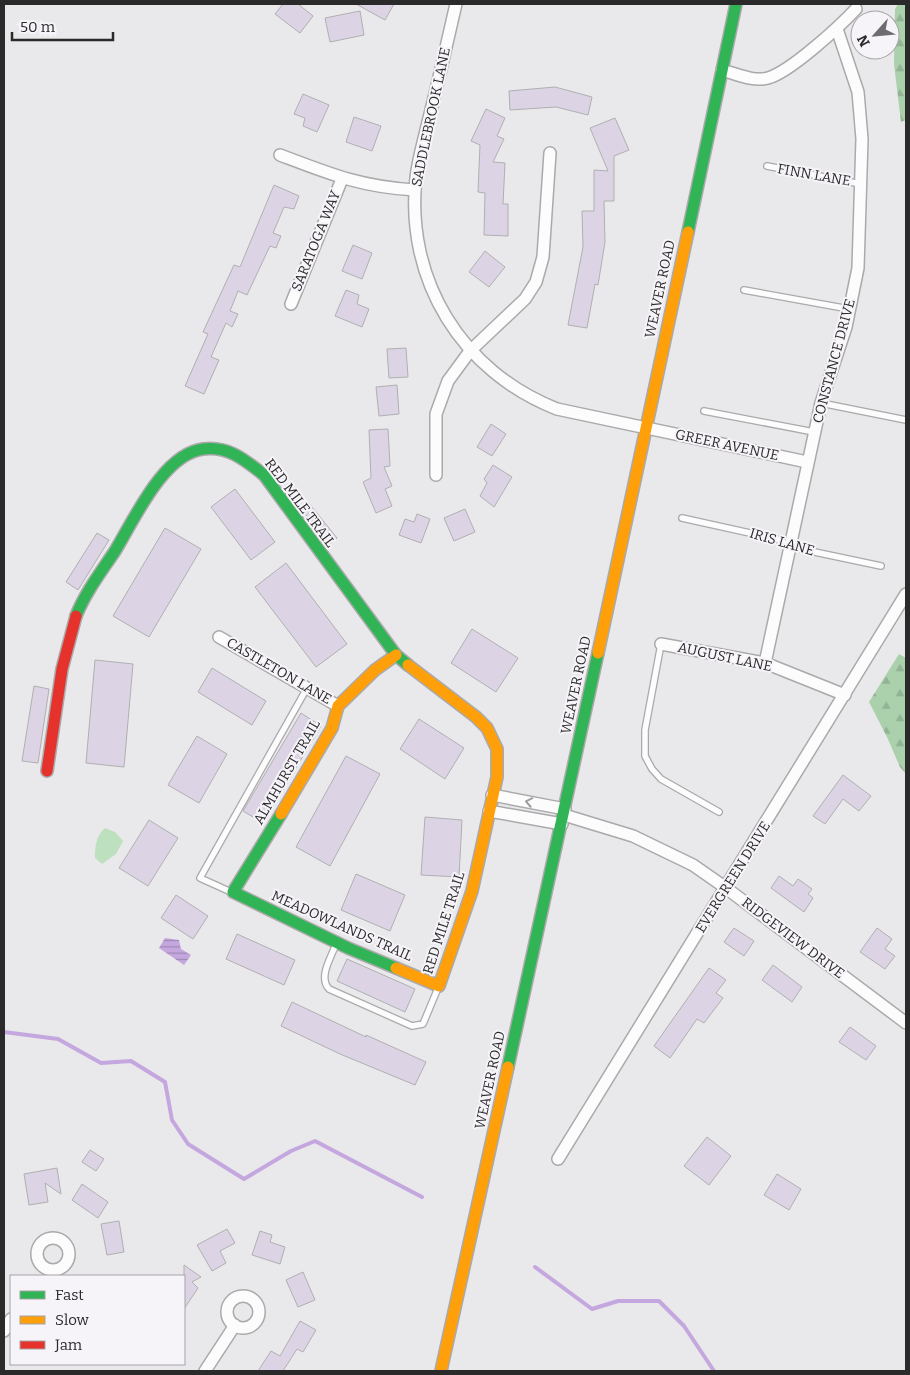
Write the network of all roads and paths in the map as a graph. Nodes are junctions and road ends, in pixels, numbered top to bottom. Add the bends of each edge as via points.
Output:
1 (456, 4) edge
2 (736, 4) edge
3 (859, 7) edge
4 (837, 28) junction
5 (722, 70) junction
6 (550, 153) dead end
7 (280, 155) dead end
8 (767, 166) dead end
9 (342, 179) junction
10 (861, 184) junction
11 (415, 190) junction
12 (744, 290) dead end
13 (291, 304) dead end
14 (849, 309) junction
15 (470, 351) junction
16 (821, 403) junction
17 (704, 411) dead end
18 (906, 420) edge
19 (646, 427) junction
20 (814, 432) junction
21 (808, 462) junction
22 (436, 475) dead end
23 (682, 518) dead end
24 (791, 547) junction
25 (882, 566) dead end
26 (906, 594) edge
27 (219, 637) dead end
28 (661, 644) joint
29 (396, 654) junction
30 (765, 663) junction
31 (307, 688) junction
32 (845, 695) junction
33 (338, 706) junction
34 (47, 771) dead end
35 (492, 795) junction
36 (489, 811) junction
37 (720, 812) dead end
38 (564, 816) junction
39 (726, 888) junction
40 (233, 892) junction
41 (337, 942) junction
42 (439, 986) junction
43 (906, 1023) edge
44 (558, 1159) dead end
45 (234, 1325) dead end
46 (205, 1371) edge
47 (441, 1371) edge

1 - 11 street, SADDLEBROOK LANE
2 - 5 street, WEAVER ROAD
3 - 4 street
4 - 5 street via 780,72 766,78 751,78
4 - 10 street, CONSTANCE DRIVE via 858,92
5 - 19 street, WEAVER ROAD
6 - 15 street via 543,257 536,282 526,299
7 - 9 street
8 - 10 lane, FINN LANE
9 - 11 street via 368,186
9 - 13 street, SARATOGA WAY
10 - 14 street, CONSTANCE DRIVE via 858,268
11 - 15 street, SADDLEBROOK LANE via 416,229 428,277 450,326
12 - 14 lane
14 - 16 street, CONSTANCE DRIVE
15 - 19 street, SADDLEBROOK LANE via 500,379 539,402 575,414
15 - 22 street via 448,382 436,414
16 - 18 lane
16 - 20 street, CONSTANCE DRIVE
17 - 20 lane
19 - 21 street, GREER AVENUE
19 - 38 street, WEAVER ROAD
20 - 21 street, CONSTANCE DRIVE
21 - 24 street, CONSTANCE DRIVE
23 - 24 lane, IRIS LANE via 777,539
24 - 25 lane, IRIS LANE
24 - 30 street, CONSTANCE DRIVE
26 - 32 street, EVERGREEN DRIVE
27 - 31 street, CASTLETON LANE
28 - 30 street, AUGUST LANE
28 - 37 lane via 644,730 645,756 661,779
29 - 33 street, ALMHURST TRAIL
29 - 34 street, RED MILE TRAIL via 264,475 236,453 216,449 196,451 171,466 152,491 74,622 69,635
29 - 35 street, RED MILE TRAIL via 487,728 497,749 499,766
30 - 32 street, AUGUST LANE
31 - 33 street, CASTLETON LANE
31 - 40 lane via 200,878
32 - 39 street, EVERGREEN DRIVE
33 - 40 street, ALMHURST TRAIL via 332,728 318,753
35 - 36 street, RED MILE TRAIL
38 -> 35 street
36 - 38 street
36 - 42 street, RED MILE TRAIL via 472,891
38 - 39 street, RIDGEVIEW DRIVE via 640,839 693,865
38 - 47 street, WEAVER ROAD
39 - 43 street, RIDGEVIEW DRIVE
39 - 44 street, EVERGREEN DRIVE
40 - 41 street, MEADOWLANDS TRAIL
41 - 42 street, MEADOWLANDS TRAIL
41 - 42 lane via 323,977 323,984 328,990 412,1026 422,1024
45 - 46 street

